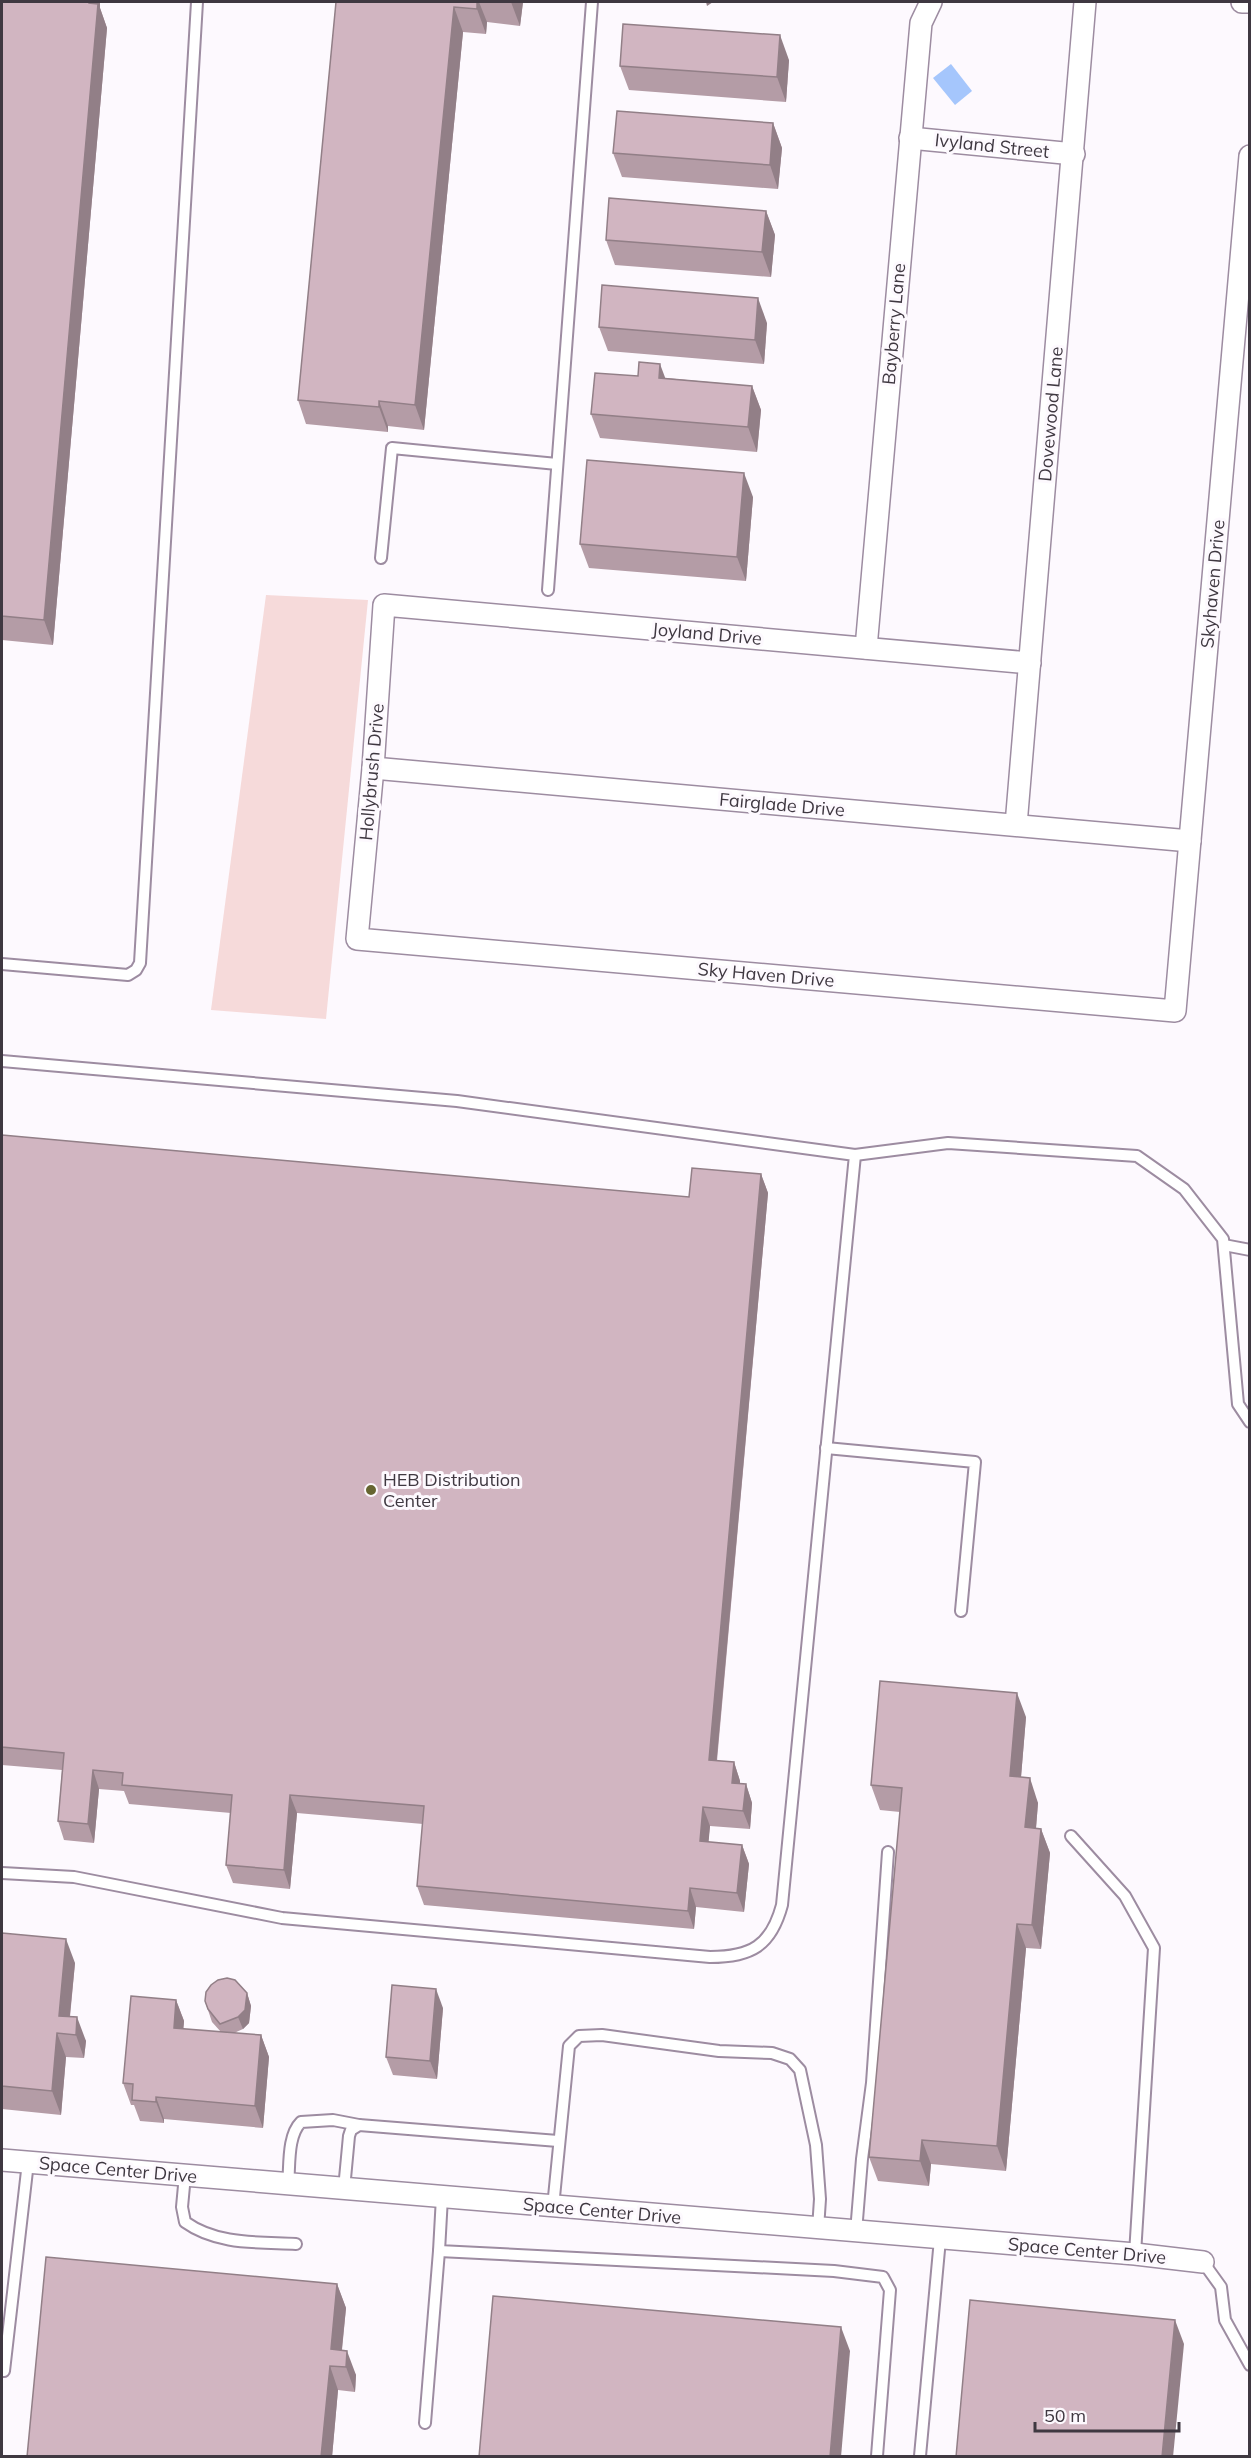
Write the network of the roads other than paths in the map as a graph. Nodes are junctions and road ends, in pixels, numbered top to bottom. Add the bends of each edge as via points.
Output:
1 (196, 2) edge
2 (592, 2) edge
3 (931, 2) edge
4 (1086, 2) edge
5 (1242, 2) edge
6 (1250, 2) edge
7 (910, 138) junction
8 (1074, 154) junction
9 (1250, 156) edge
10 (557, 464) junction
11 (381, 558) dead end
12 (548, 590) dead end
13 (384, 605) joint
14 (866, 648) junction
15 (1030, 663) junction
16 (373, 768) junction
17 (1016, 825) junction
18 (1190, 841) junction
19 (357, 939) joint
20 (2, 964) edge
21 (1175, 1011) joint
22 (2, 1061) edge
23 (855, 1155) junction
24 (1224, 1245) junction
25 (1250, 1250) edge
26 (1250, 1422) edge
27 (826, 1449) junction
28 (961, 1611) dead end
29 (1071, 1836) dead end
30 (888, 1852) dead end
31 (2, 1873) edge
32 (359, 2125) junction
33 (558, 2141) junction
34 (2, 2160) edge
35 (28, 2162) junction
36 (184, 2175) junction
37 (288, 2184) junction
38 (344, 2189) junction
39 (442, 2197) junction
40 (553, 2207) junction
41 (818, 2229) junction
42 (856, 2232) junction
43 (940, 2239) junction
44 (296, 2244) dead end
45 (439, 2251) junction
46 (1136, 2254) junction
47 (1203, 2262) joint
48 (1250, 2365) edge
49 (4, 2371) dead end
50 (425, 2423) dead end
51 (877, 2457) edge
52 (920, 2457) edge

1 - 20 lane via 140,963 128,975
2 - 10 lane
3 - 7 street, Bayberry Lane via 921,22
4 - 8 street, Dovewood Lane
5 - 6 street
7 - 8 street, Ivyland Street
7 - 14 street, Bayberry Lane
8 - 15 street, Dovewood Lane
9 - 18 street, Skyhaven Drive
10 - 11 lane via 392,448
10 - 12 lane
13 - 14 street, Joyland Drive
13 - 16 street, Hollybrush Drive
14 - 15 street, Joyland Drive
15 - 17 street, Dovewood Lane
16 - 17 street, Fairglade Drive
16 - 19 street, Hollybrush Drive
17 - 18 street, Fairglade Drive
18 - 21 street, Skyhaven Drive
19 - 21 street, Sky Haven Drive
22 - 23 lane via 457,1101
23 - 24 lane via 948,1143 1137,1156 1184,1189
23 - 27 lane
24 - 25 lane
24 - 26 lane via 1238,1404
27 - 28 lane via 975,1462
27 - 31 lane via 782,1905 768,1937 752,1951 734,1957 710,1957 282,1918 74,1877
29 - 46 lane via 1125,1896 1154,1948
30 - 42 lane via 872,2083
32 - 33 lane
32 - 37 lane via 333,2120 301,2122 293,2138
32 - 38 lane via 349,2136
33 - 40 lane
33 - 41 lane via 569,2046 579,2036 602,2035 719,2051 772,2053 790,2059 800,2070 816,2145
34 - 35 street, Space Center Drive
35 - 36 street, Space Center Drive
35 - 49 lane
36 - 37 street, Space Center Drive
36 - 44 lane via 185,2222 197,2231 229,2240
37 - 38 street, Space Center Drive
38 - 39 street, Space Center Drive
39 - 40 street, Space Center Drive
39 - 45 lane
40 - 41 street, Space Center Drive
41 - 42 street, Space Center Drive
42 - 43 street, Space Center Drive
43 - 46 street, Space Center Drive
43 - 52 lane
45 - 50 lane
45 - 51 lane via 834,2271 883,2277 890,2290
46 - 47 street, Space Center Drive
47 - 48 lane via 1221,2288 1225,2320

